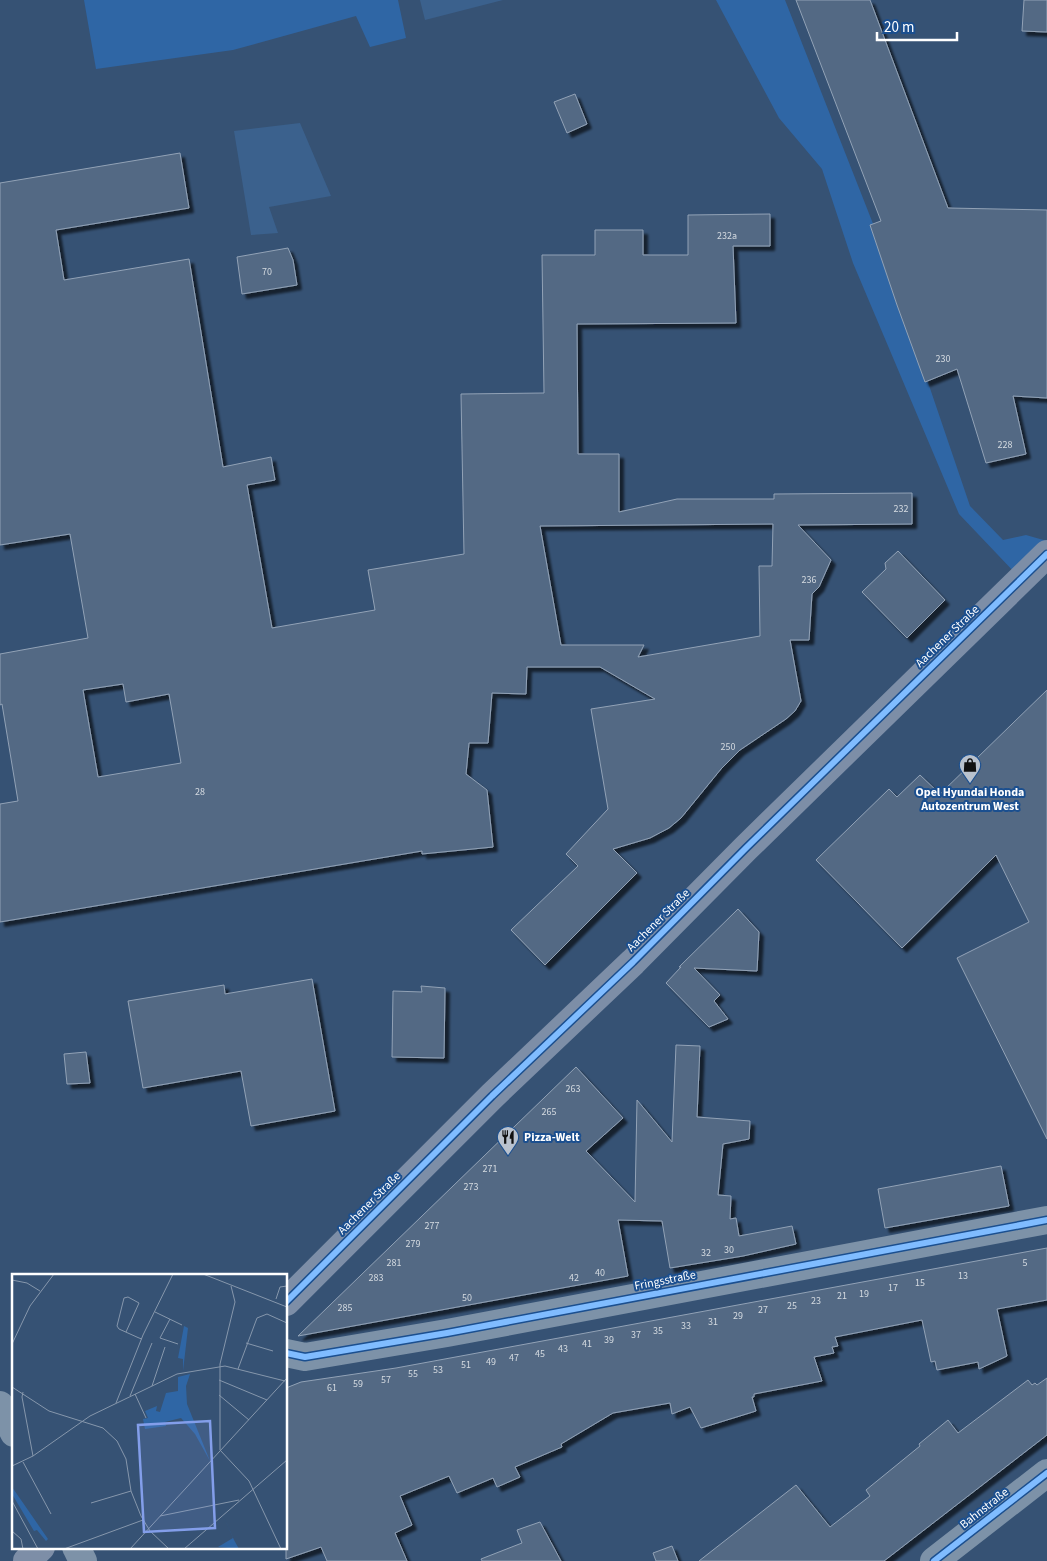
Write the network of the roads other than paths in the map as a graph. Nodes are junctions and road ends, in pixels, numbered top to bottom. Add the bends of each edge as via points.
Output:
1 (1047, 554) edge
2 (1047, 1220) edge
3 (288, 1300) edge
4 (288, 1353) edge
5 (0, 1405) edge
6 (12, 1429) edge
7 (1047, 1473) edge
8 (41, 1548) edge
9 (76, 1548) edge
10 (27, 1561) edge
11 (83, 1561) edge
12 (934, 1561) edge

1 - 3 main road, Aachener Straße
2 - 4 street, Fringsstraße via 419,1338 305,1357
5 - 6 street
7 - 12 street, Bahnstraße
8 - 10 main road
9 - 11 street

